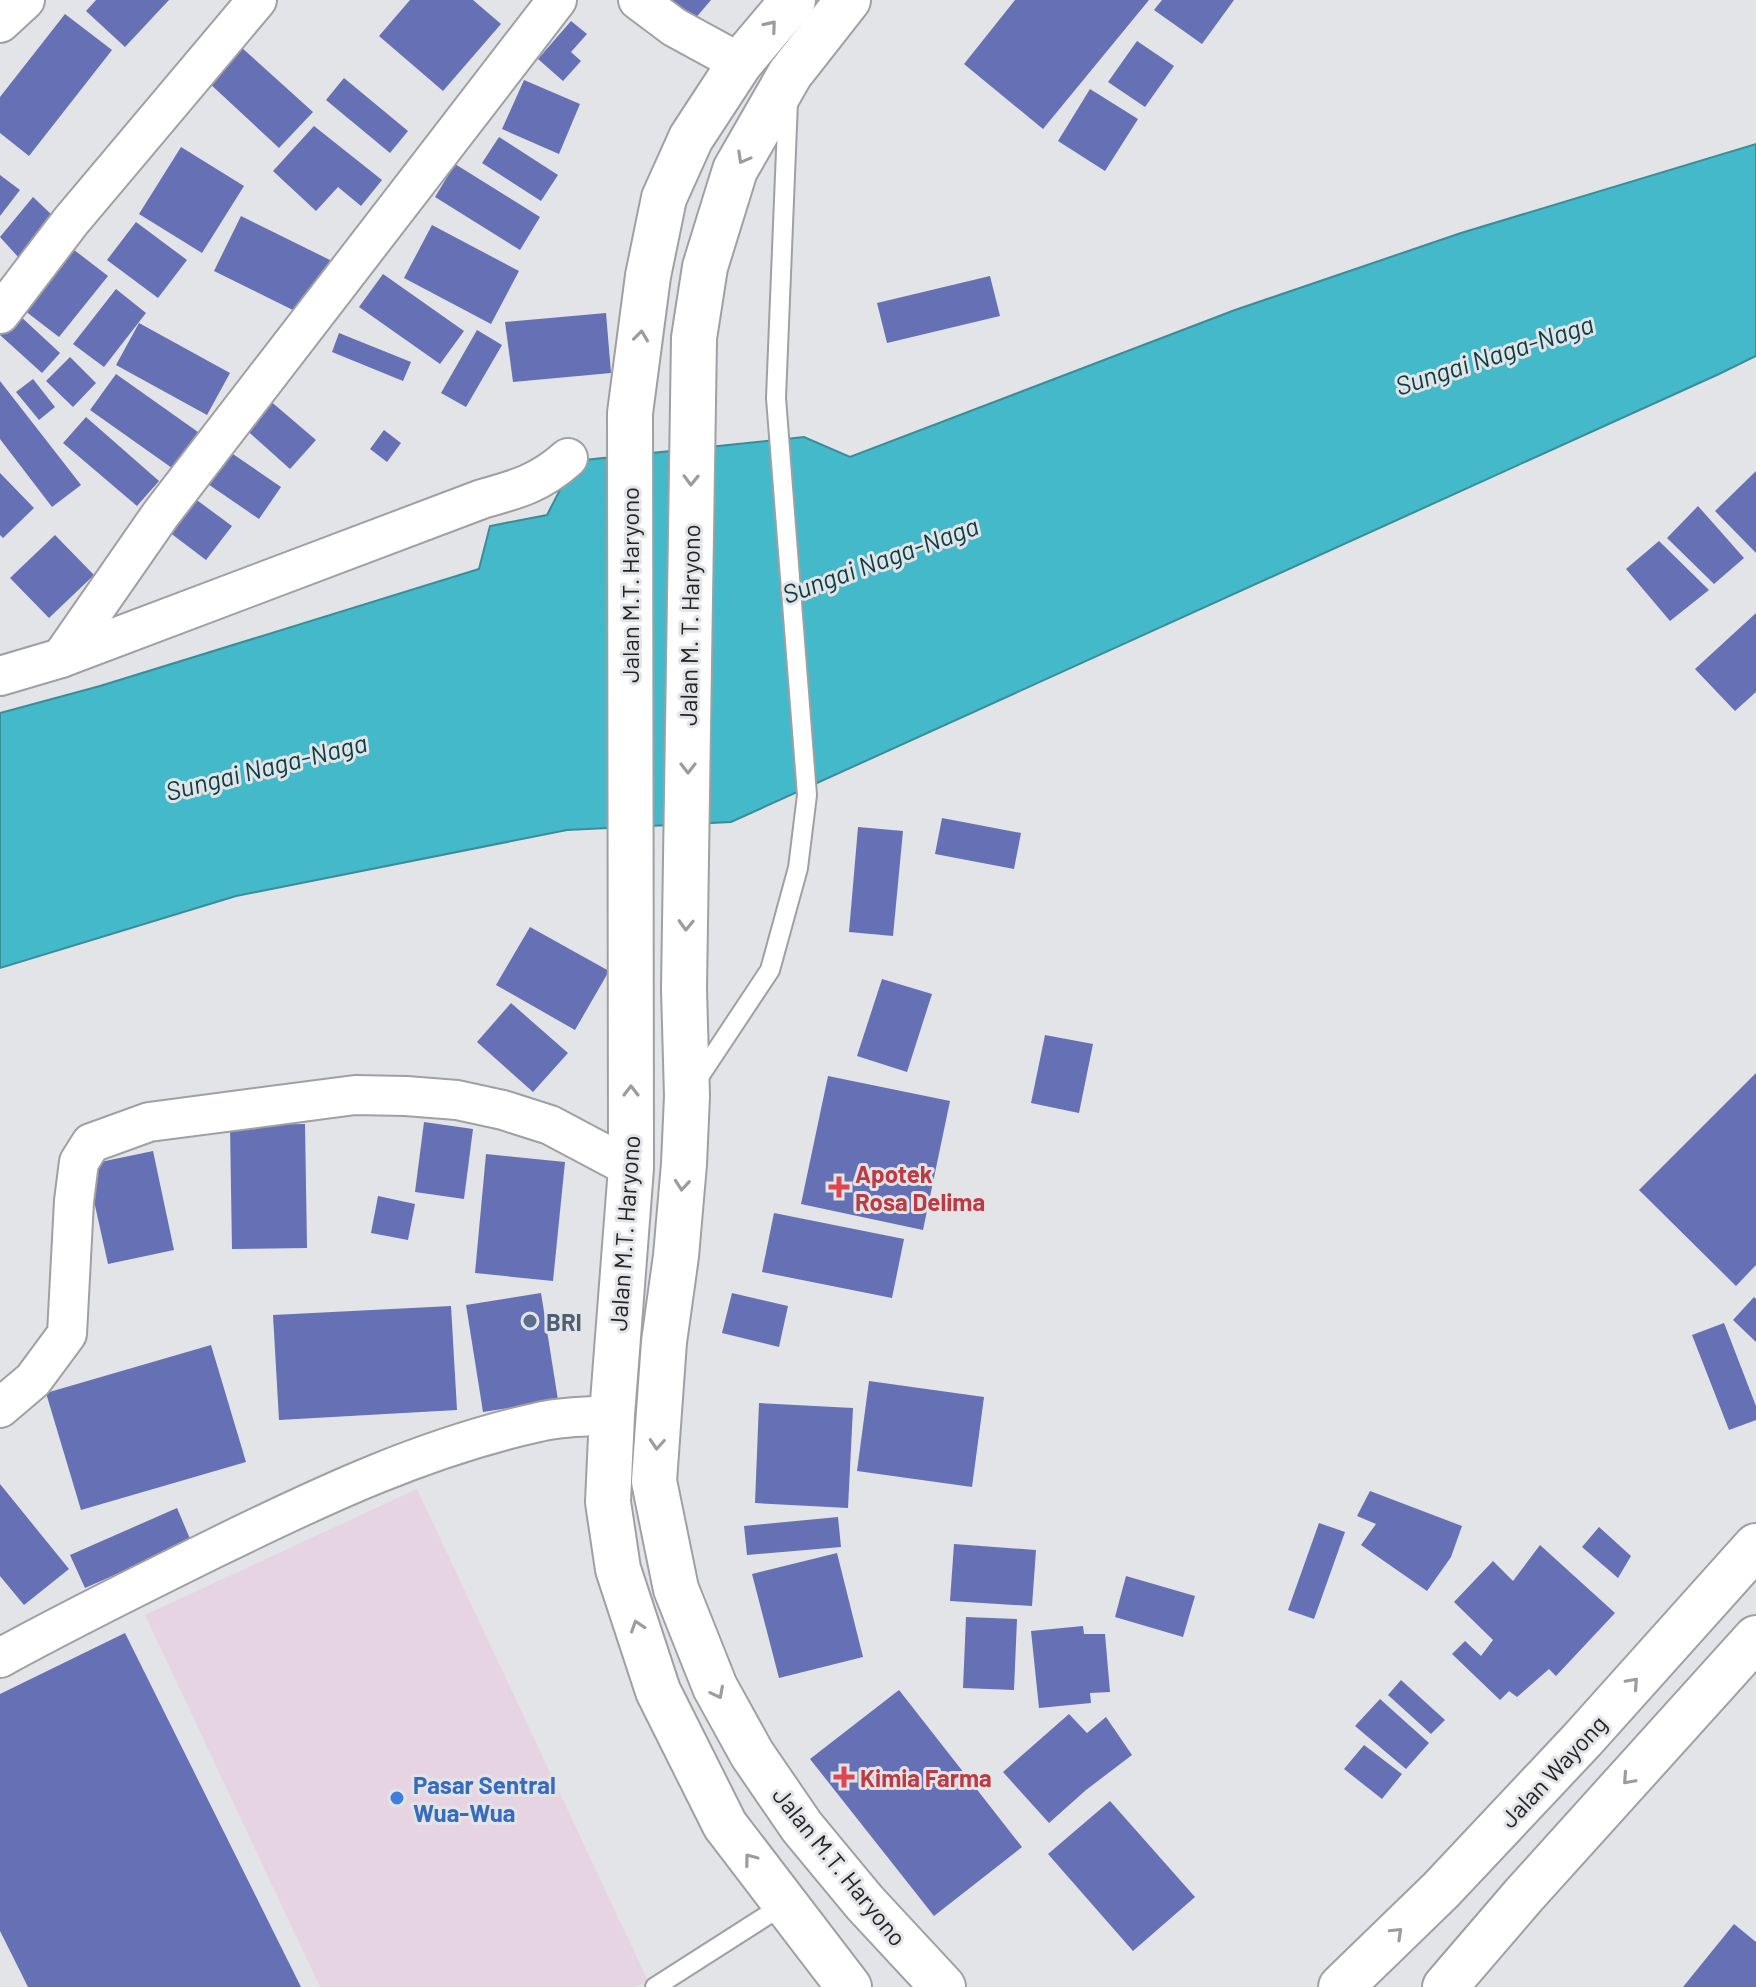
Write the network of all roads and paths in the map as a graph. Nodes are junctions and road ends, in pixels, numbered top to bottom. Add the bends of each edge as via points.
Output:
1 (25, 0) edge
2 (257, 0) edge
3 (557, 0) edge
4 (638, 0) edge
5 (793, 0) edge
6 (848, 0) edge
7 (0, 23) edge
8 (740, 63) junction
9 (790, 74) junction
10 (0, 314) edge
11 (568, 458) dead end
12 (61, 658) junction
13 (0, 676) edge
14 (687, 847) joint
15 (687, 1096) junction
16 (631, 1168) junction
17 (0, 1408) edge
18 (612, 1415) junction
19 (1756, 1546) edge
20 (1756, 1638) edge
21 (0, 1658) edge
22 (785, 1904) junction
23 (655, 1987) edge
24 (849, 1987) edge
25 (943, 1987) edge
26 (1341, 1987) edge
27 (1445, 1987) edge

1 - 7 street
2 - 10 street
3 - 12 street via 161,514
4 - 8 street via 674,27
8 -> 5 main road, Jalan M.T. Haryono
6 - 9 main road, Jalan M. T. Haryono
16 -> 8 main road, Jalan M.T. Haryono via 630,413 664,198 691,138
9 -> 14 main road, Jalan M. T. Haryono via 735,170 705,267 694,338
9 - 15 lane via 776,398 807,795 798,868 770,970
11 - 12 street via 548,476 521,488
12 - 13 street
14 -> 15 main road, Jalan M.T. Haryono
15 -> 25 main road, Jalan M.T. Haryono via 654,1481 676,1589 715,1687 752,1754 802,1827
16 - 17 street via 550,1125 457,1100 406,1096 355,1095 149,1122 91,1143 77,1175 67,1334 33,1380
16 - 18 main road, Jalan M.T. Haryono
18 - 21 street via 541,1421 389,1467 243,1534
22 -> 18 main road, Jalan M.T. Haryono via 725,1825 658,1691 618,1569 608,1502
26 -> 19 main road, Jalan Wayong via 1441,1890
20 -> 27 main road
22 - 23 lane
22 - 24 main road, Jalan M.T. Haryono

